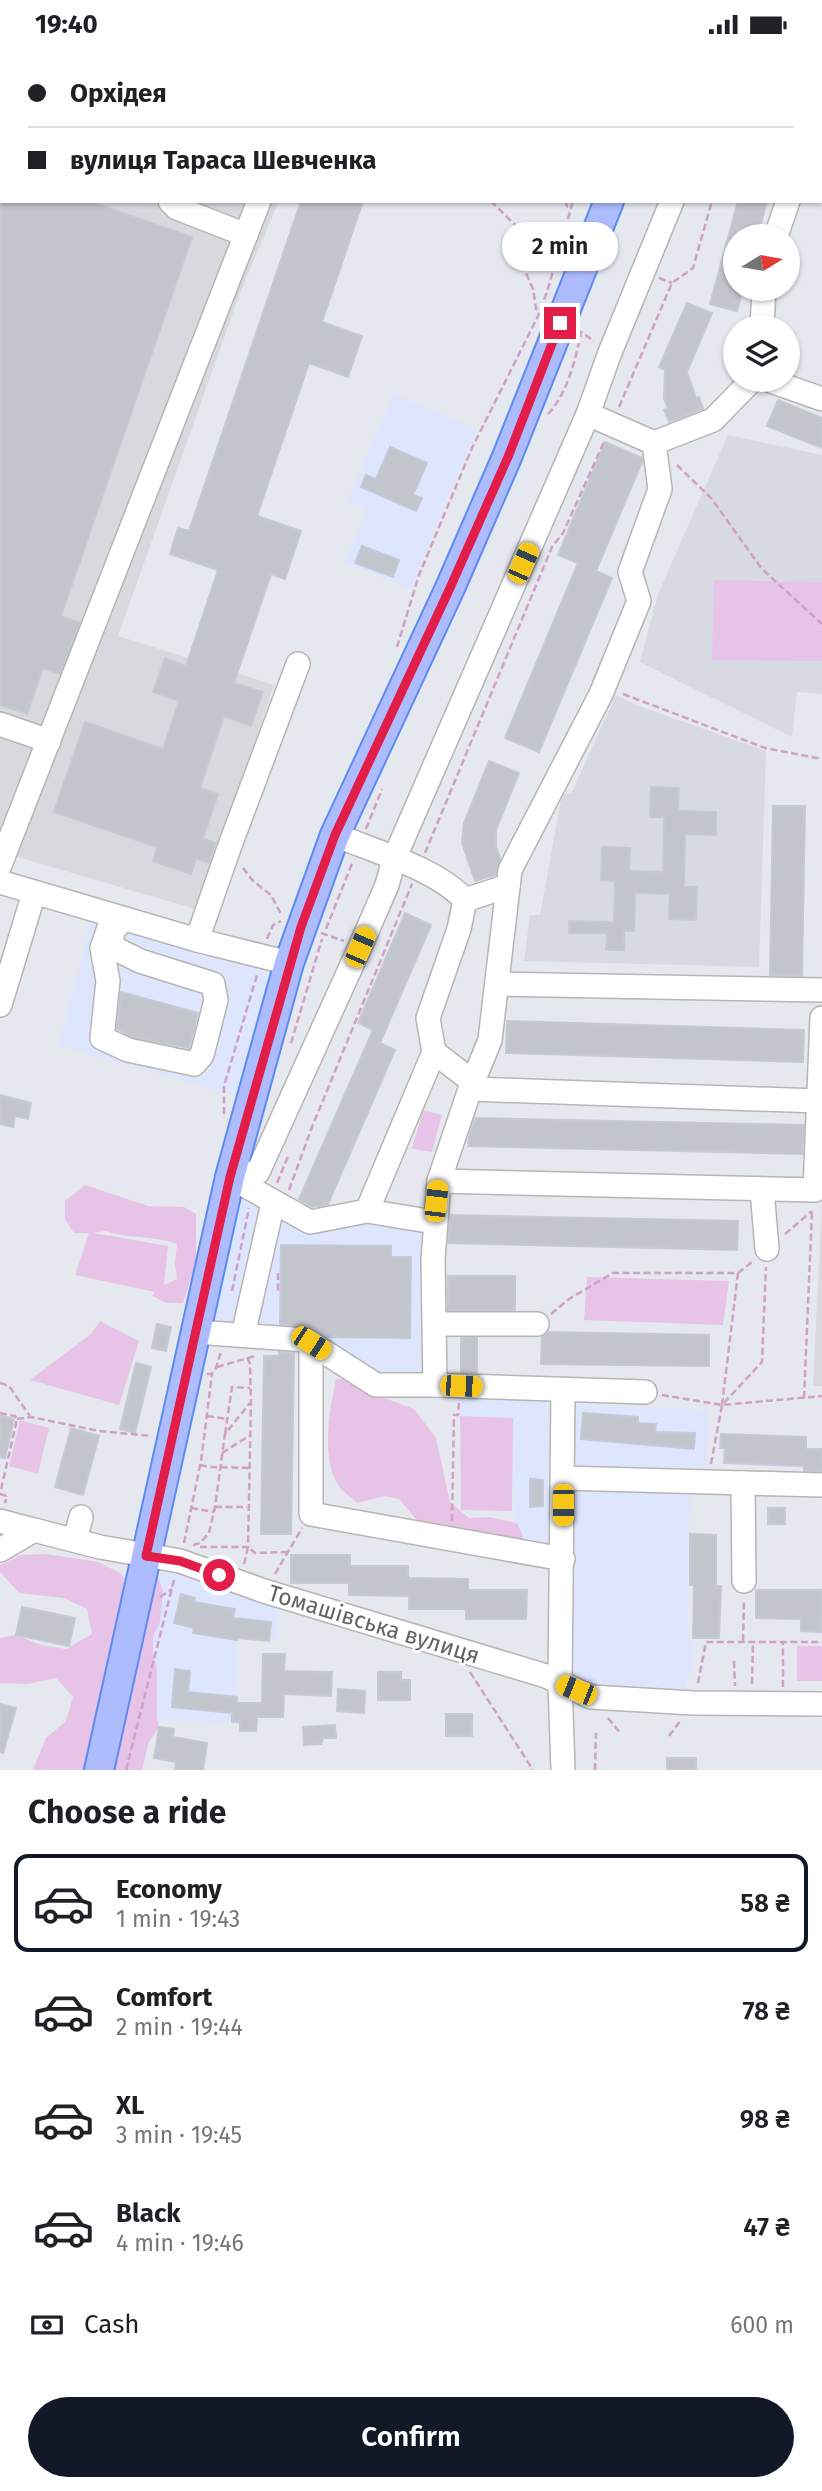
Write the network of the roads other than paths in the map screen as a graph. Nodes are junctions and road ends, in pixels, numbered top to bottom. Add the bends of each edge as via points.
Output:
1 (172, 203) edge
2 (258, 203) edge
3 (608, 203) edge
4 (671, 203) edge
5 (787, 203) edge
6 (780, 224) edge
7 (246, 235) junction
8 (800, 391) edge
9 (740, 392) edge
10 (822, 399) edge
11 (588, 415) junction
12 (654, 443) junction
13 (298, 664) dead end
14 (0, 724) edge
15 (49, 741) junction
16 (347, 840) junction
17 (394, 859) junction
18 (0, 865) edge
19 (0, 883) edge
20 (508, 886) junction
21 (34, 893) junction
22 (465, 899) junction
23 (118, 917) junction
24 (197, 940) junction
25 (289, 963) junction
26 (497, 984) junction
27 (822, 990) edge
28 (0, 1005) edge
29 (822, 1019) edge
30 (434, 1052) junction
31 (472, 1085) junction
32 (818, 1101) junction
33 (819, 1154) edge
34 (439, 1181) junction
35 (241, 1184) junction
36 (762, 1190) junction
37 (281, 1196) junction
38 (367, 1211) junction
39 (434, 1222) junction
40 (767, 1249) road end
41 (435, 1324) junction
42 (537, 1324) road end
43 (196, 1332) junction
44 (244, 1343) junction
45 (311, 1343) junction
46 (435, 1385) junction
47 (563, 1390) junction
48 (645, 1392) road end
49 (563, 1478) junction
50 (743, 1483) junction
51 (822, 1485) edge
52 (81, 1517) dead end
53 (0, 1521) edge
54 (34, 1530) junction
55 (75, 1541) junction
56 (0, 1550) edge
57 (146, 1556) junction
58 (563, 1559) junction
59 (744, 1581) road end
60 (560, 1684) junction
61 (822, 1704) edge
62 (99, 1770) edge
63 (563, 1770) edge

1 - 7 street
2 - 7 street
3 - 16 main road via 508,457
4 - 11 street
5 - 6 street
7 - 15 street
8 - 10 street
9 - 12 street via 713,420
11 - 12 street
11 - 17 street
12 - 20 street via 660,489 630,572 639,601 605,685 510,870
13 - 24 street
14 - 15 street
15 - 18 street
16 - 17 street
16 - 25 main road
17 - 22 street via 453,886
17 - 35 street via 387,885 258,1172
19 - 21 street
20 - 22 street
20 - 26 street
21 - 23 street
21 - 28 street
22 - 30 street via 428,1018
23 - 23 street via 102,948 108,981 102,1038 128,1050 194,1064 201,1055 216,1000 213,984 111,947
23 - 24 street
24 - 25 street
25 - 35 main road
26 - 27 street
26 - 31 street via 490,1040
29 - 32 street
30 - 31 street
30 - 38 street
31 - 32 street
31 - 34 street
32 - 33 street
33 - 36 street via 813,1201
34 - 36 street
34 - 39 street
35 - 37 street
35 - 43 main road
36 - 40 street
37 - 38 street via 310,1222
37 - 44 street
38 - 39 street
39 - 41 street
41 - 42 street
41 - 46 street
43 - 44 street
43 - 57 main road
44 - 45 street
45 - 46 street via 376,1385
45 - 58 street via 311,1514
46 - 47 street
47 - 48 street
47 - 49 street
49 - 50 street
49 - 58 street
50 - 51 street
50 - 59 street
52 - 55 street
53 - 54 street, Томашівська вулиця
54 - 55 street, Томашівська вулиця
54 - 56 street
55 - 57 street, Томашівська вулиця
57 - 60 street, Томашівська вулиця via 180,1561
57 - 62 main road
58 - 60 street
60 - 61 street, Томашівська вулиця via 591,1697
60 - 63 street

